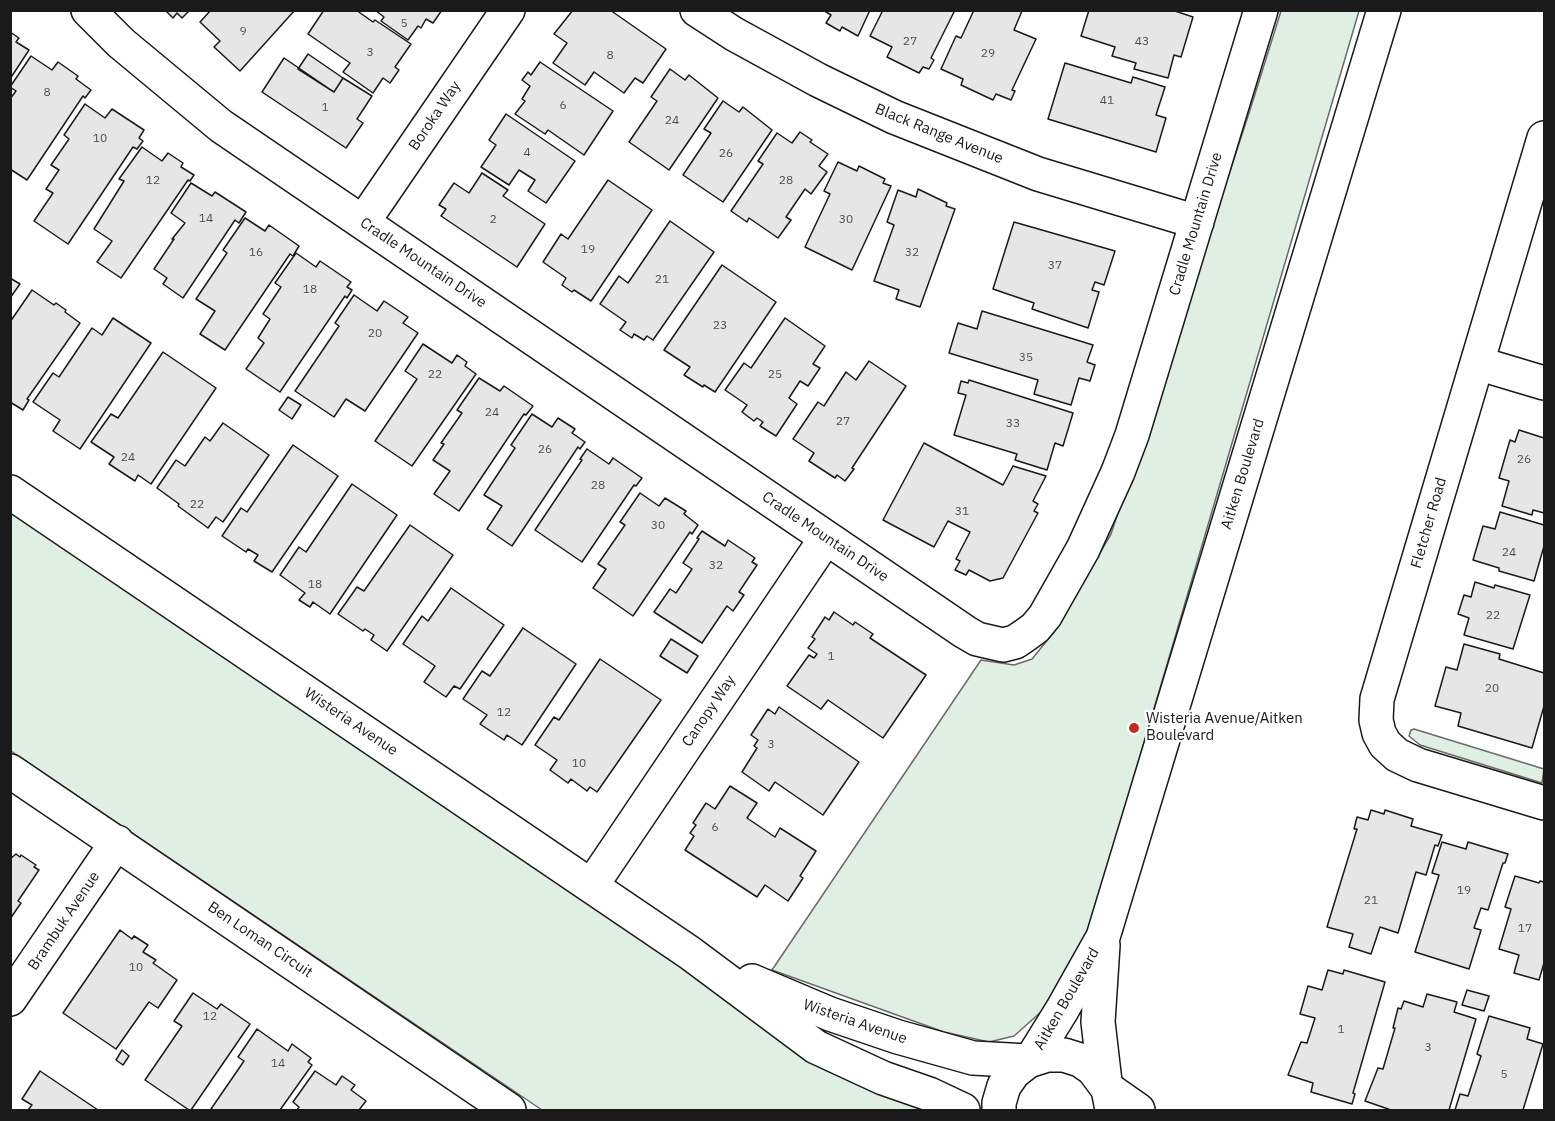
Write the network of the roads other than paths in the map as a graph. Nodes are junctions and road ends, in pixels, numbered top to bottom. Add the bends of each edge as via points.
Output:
1 (88, 10) edge
2 (508, 10) edge
3 (697, 10) edge
4 (1261, 10) edge
5 (1384, 10) edge
6 (1545, 138) edge
7 (363, 222) junction
8 (1197, 222) junction
9 (1477, 363) junction
10 (1545, 383) edge
11 (10, 492) edge
12 (826, 538) junction
13 (10, 771) edge
14 (1545, 803) edge
15 (117, 842) junction
16 (592, 885) junction
17 (1103, 937) junction
18 (690, 953) junction
19 (10, 999) edge
20 (1029, 1061) junction
21 (1108, 1094) edge
22 (509, 1110) edge
23 (963, 1110) edge
24 (999, 1110) edge
25 (1138, 1110) edge

1 - 7 street, Cradle Mountain Drive via 121,43 221,126
2 - 7 street, Boroka Way
3 - 8 street, Black Range Avenue via 797,69 894,117 1038,174
4 - 8 street, Cradle Mountain Drive
5 - 17 street, Aitken Boulevard
6 - 9 street, Fletcher Road
7 - 12 street, Cradle Mountain Drive
8 - 12 street, Cradle Mountain Drive via 1118,472 1083,549 1035,628 1003,645 977,639
9 - 10 street
9 - 14 street, Fletcher Road via 1377,699 1376,720 1385,744 1397,755 1418,765
11 - 16 street, Wisteria Avenue
12 - 16 street, Canopy Way
13 - 15 street, Ben Loman Circuit
15 - 19 street, Brambuk Avenue
15 - 22 street, Ben Loman Circuit
16 - 18 street, Wisteria Avenue
17 - 20 street, Aitken Boulevard
17 - 21 street, Aitken Boulevard via 1098,1022
18 - 20 street, Wisteria Avenue via 787,998 898,1037 973,1058
18 - 23 street, Wisteria Avenue via 816,1047
20 - 21 street, Wisteria Avenue via 1047,1055 1080,1060 1094,1069
20 - 24 street, Aitken Boulevard via 1004,1086
21 - 25 street, Wisteria Avenue

